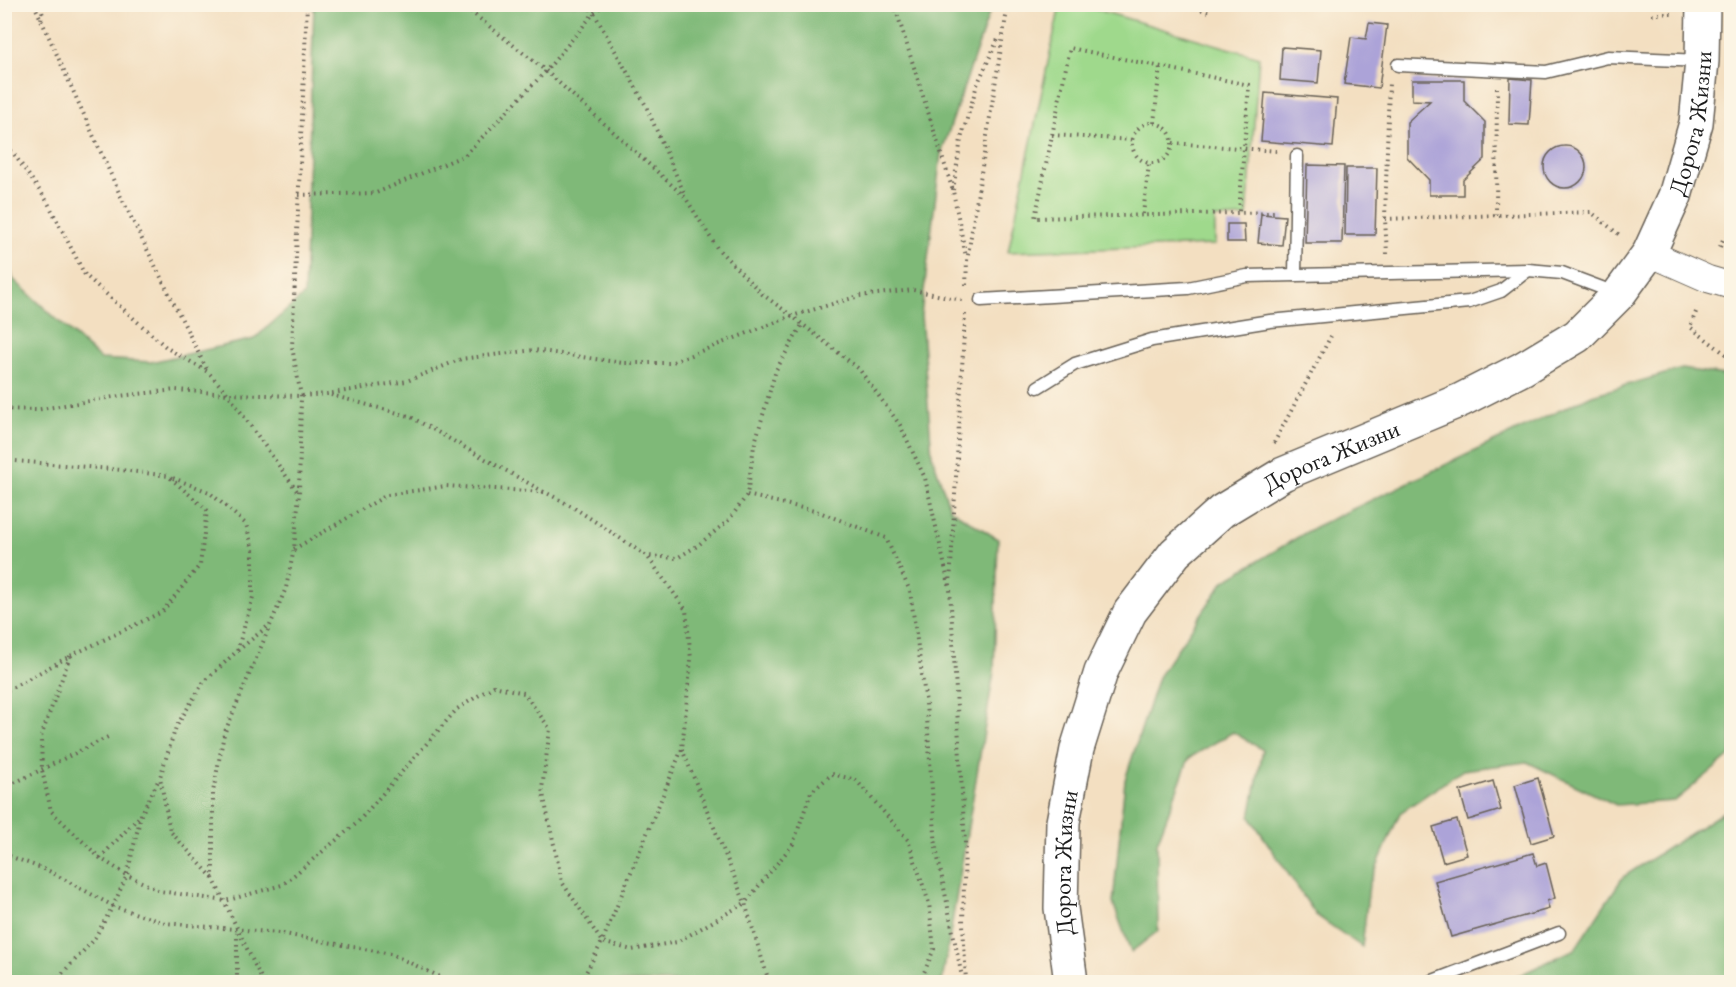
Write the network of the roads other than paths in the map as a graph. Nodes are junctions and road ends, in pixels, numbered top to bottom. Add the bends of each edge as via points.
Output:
1 (1703, 4) edge
2 (1702, 62) junction
3 (1398, 65) road end
4 (1297, 156) road end
5 (1636, 245) junction
6 (1528, 270) junction
7 (1295, 275) junction
8 (1731, 286) edge
9 (1619, 294) junction
10 (981, 300) road end
11 (1038, 387) dead end
12 (1559, 933) dead end
13 (1071, 982) edge
14 (1430, 982) edge

1 - 2 main road, Дорога Жизни
2 - 3 lane via 1608,57 1546,72
2 - 5 main road, Дорога Жизни via 1696,123 1674,196
4 - 7 lane
5 - 8 street
5 - 9 main road, Дорога Жизни
6 - 7 lane
6 - 9 lane via 1562,273
6 - 11 lane via 1501,291 1469,302 1270,321 1152,340 1075,364
7 - 10 lane via 1247,276 1188,288
9 - 13 main road, Дорога Жизни via 1576,336 1522,369 1461,400 1283,474 1222,511 1174,554 1130,612 1101,672 1077,749 1063,822 1061,908
12 - 14 lane

